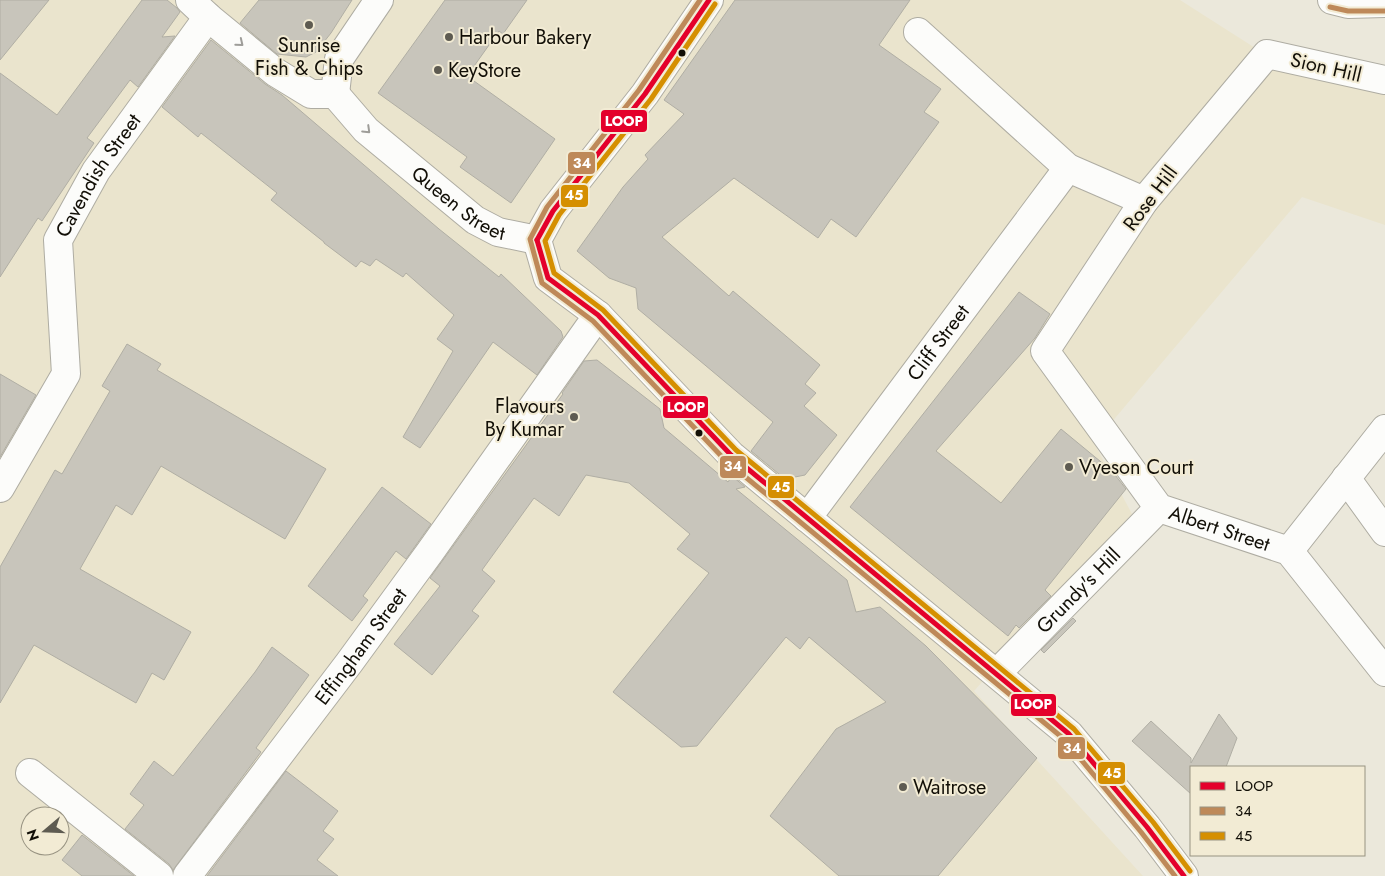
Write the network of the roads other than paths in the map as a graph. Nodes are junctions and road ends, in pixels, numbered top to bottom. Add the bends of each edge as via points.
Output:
1 (379, 0) edge
2 (710, 0) edge
3 (1332, 0) edge
4 (1385, 4) edge
5 (199, 8) edge
6 (918, 32) dead end
7 (1267, 54) joint
8 (1385, 80) edge
9 (335, 94) junction
10 (1068, 168) junction
11 (1144, 201) junction
12 (537, 240) junction
13 (598, 315) junction
14 (1045, 351) joint
15 (1385, 429) edge
16 (1346, 478) junction
17 (0, 488) edge
18 (1160, 508) junction
19 (807, 518) junction
20 (1385, 532) edge
21 (1289, 551) junction
22 (1385, 672) edge
23 (997, 673) junction
24 (30, 773) dead end
25 (158, 876) edge
26 (187, 876) edge
27 (1184, 876) edge

1 - 9 street via 338,59
2 - 12 street via 645,94 553,211
3 - 4 street via 1348,4
5 -> 9 street via 275,72 310,94
5 - 17 street, Cavendish Street via 96,171 58,240 66,374
6 - 10 street
7 - 8 street, Sion Hill
7 - 11 street, Rose Hill
9 -> 12 street, Queen Street via 366,130 476,220 498,232
10 - 11 street
10 - 19 street, Cliff Street
11 - 14 street, Rose Hill
12 - 13 street, Queen Street via 548,278
13 - 19 street, Queen Street via 731,455
13 - 26 street, Effingham Street via 355,655
14 - 18 street, Albert Street
15 - 16 street
16 - 20 street
16 - 21 street
18 - 21 street, Albert Street
18 - 23 street, Grundy's Hill
19 - 23 street, Queen Street
21 - 22 street, Albert Street
23 - 27 street, Queen Street via 1068,734
24 - 25 street

